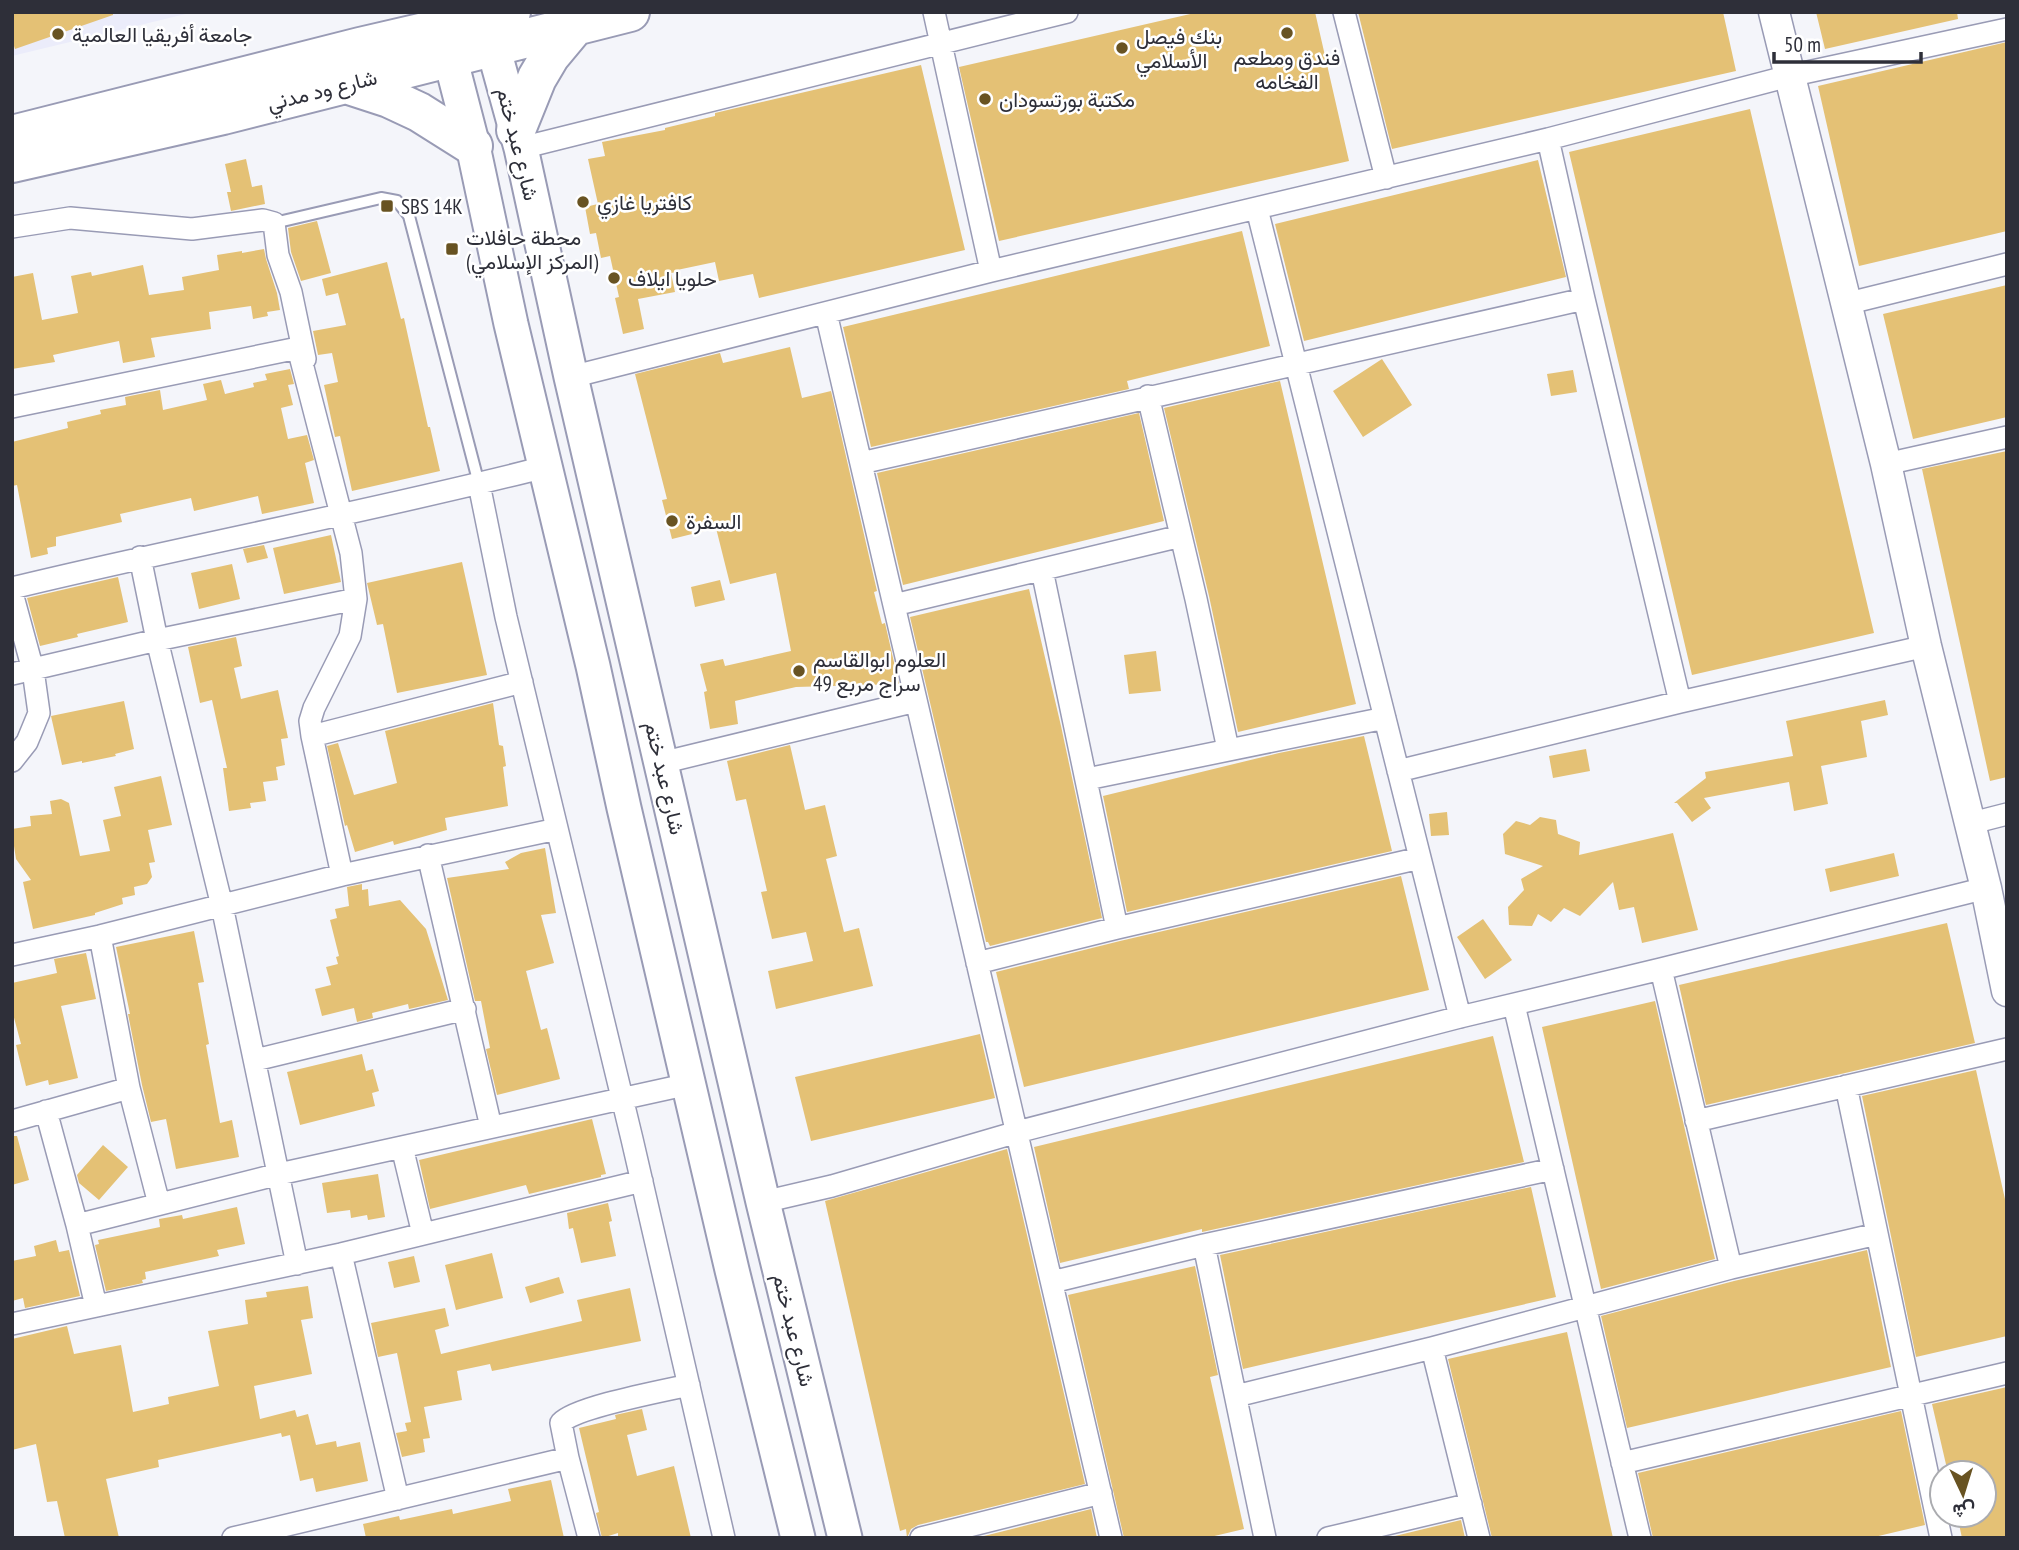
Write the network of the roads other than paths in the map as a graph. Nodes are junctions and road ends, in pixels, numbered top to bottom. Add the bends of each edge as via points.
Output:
1 (630, 12) edge
2 (934, 12) edge
3 (1067, 12) edge
4 (1344, 12) edge
5 (1774, 12) edge
6 (496, 26) edge
7 (575, 26) junction
8 (2007, 29) edge
9 (447, 44) junction
10 (941, 45) junction
11 (360, 47) junction
12 (1789, 76) junction
13 (346, 84) junction
14 (12, 106) edge
15 (12, 135) edge
16 (519, 139) junction
17 (1548, 139) junction
18 (473, 146) junction
19 (12, 163) edge
20 (1386, 178) junction
21 (1257, 209) junction
22 (274, 223) junction
23 (12, 227) edge
24 (2007, 264) edge
25 (991, 271) junction
26 (1584, 299) junction
27 (1846, 304) junction
28 (826, 313) junction
29 (1296, 363) junction
30 (570, 377) junction
31 (1148, 396) junction
32 (12, 407) edge
33 (315, 407) junction
34 (2007, 437) edge
35 (861, 463) junction
36 (1886, 464) junction
37 (545, 467) junction
38 (479, 484) junction
39 (341, 514) junction
40 (1181, 536) junction
41 (140, 557) junction
42 (1042, 569) junction
43 (12, 588) edge
44 (12, 593) edge
45 (356, 599) junction
46 (894, 605) junction
47 (157, 640) junction
48 (1926, 646) junction
49 (23, 672) edge
50 (522, 682) junction
51 (916, 701) junction
52 (1680, 702) junction
53 (1385, 718) junction
54 (312, 736) junction
55 (1228, 749) junction
56 (12, 761) edge
57 (661, 762) junction
58 (1398, 771) junction
59 (1087, 779) junction
60 (2007, 814) edge
61 (1968, 824) junction
62 (557, 829) junction
63 (428, 855) junction
64 (1420, 859) junction
65 (342, 875) junction
66 (1986, 888) junction
67 (222, 906) junction
68 (1117, 928) junction
69 (100, 936) junction
70 (12, 956) edge
71 (977, 963) junction
72 (1661, 969) junction
73 (2007, 991) edge
74 (1514, 1004) junction
75 (465, 1009) junction
76 (1460, 1017) junction
77 (2007, 1049) edge
78 (255, 1060) junction
79 (689, 1084) junction
80 (1846, 1086) junction
81 (129, 1088) junction
82 (622, 1099) junction
83 (46, 1111) junction
84 (12, 1121) edge
85 (1696, 1121) junction
86 (491, 1126) junction
87 (1017, 1132) junction
88 (402, 1146) junction
89 (1553, 1169) junction
90 (279, 1174) junction
91 (642, 1181) junction
92 (763, 1202) junction
93 (159, 1204) junction
94 (77, 1225) junction
95 (424, 1234) junction
96 (1877, 1234) junction
97 (1204, 1245) junction
98 (341, 1254) junction
99 (297, 1264) junction
100 (1731, 1268) junction
101 (1052, 1282) junction
102 (96, 1306) junction
103 (1585, 1308) junction
104 (12, 1324) edge
105 (1432, 1348) junction
106 (2007, 1373) edge
107 (689, 1385) junction
108 (1911, 1394) junction
109 (1236, 1396) junction
110 (568, 1458) junction
111 (1622, 1463) junction
112 (1101, 1493) junction
113 (398, 1499) junction
114 (1471, 1504) junction
115 (1940, 1537) edge
116 (233, 1538) edge
117 (589, 1538) edge
118 (724, 1538) edge
119 (798, 1538) edge
120 (845, 1538) edge
121 (920, 1538) edge
122 (1111, 1538) edge
123 (1265, 1538) edge
124 (1328, 1538) edge
125 (1479, 1538) edge
126 (1640, 1538) edge

1 - 7 highway, شارع ود مدني
2 - 10 street
3 - 10 street
4 - 20 street
5 - 12 street
6 - 7 highway, شارع ود مدني
6 - 9 highway, شارع ود مدني
6 - 16 main road, شارع عبد ختم
7 - 16 highway via 537,78
8 - 12 street
9 - 11 highway, شارع ود مدني
9 - 13 highway, شارع ود مدني
9 - 18 main road, شارع عبد ختم
10 - 16 street
10 - 25 street
11 - 14 highway via 328,42 50,105
11 - 15 highway, شارع ود مدني
12 - 17 street
12 - 27 street
13 - 18 highway via 409,107
13 - 19 highway, شارع ود مدني
16 - 30 main road, شارع عبد ختم
17 - 20 street
17 - 26 street
18 - 37 main road, شارع عبد ختم
20 - 21 street
21 - 25 street
21 - 29 street
22 - 23 street via 263,220 192,229 70,218
22 - 33 street
22 - 38 lane via 382,198 397,201 409,216
24 - 27 street
25 - 28 street
26 - 29 street
26 - 52 street
27 - 36 street
28 - 30 street
28 - 35 street
29 - 31 street
29 - 53 street
30 - 57 main road, شارع عبد ختم
31 - 35 street
31 - 40 street
32 - 33 street via 298,348
33 - 39 street
34 - 36 street
35 - 46 street
36 - 48 street
37 - 38 street
37 - 79 main road, شارع عبد ختم
38 - 39 street
38 - 50 street
39 - 41 street
39 - 45 street
40 - 42 street
40 - 55 street
41 - 43 street
41 - 47 street
42 - 46 street
42 - 59 street
44 - 49 street
45 - 47 street
45 - 54 street via 350,636 314,708
46 - 51 street
47 - 49 street
47 - 67 street
48 - 52 street
48 - 61 street
49 - 56 street via 39,713 27,742
50 - 54 street
50 - 62 street
51 - 57 street
51 - 71 street
52 - 58 street
53 - 55 street
53 - 58 street
54 - 65 street
55 - 59 street
57 - 92 main road, شارع عبد ختم
58 - 64 street
59 - 68 street
60 - 61 street
61 - 66 street
62 - 63 street
62 - 82 street
63 - 65 street
63 - 75 street
64 - 68 street
64 - 76 street
65 - 67 street
66 - 72 street
66 - 73 street
67 - 69 street
67 - 78 street
68 - 71 street
69 - 70 street
69 - 81 street
71 - 87 street
72 - 74 street
72 - 85 street
74 - 76 street
74 - 89 street
75 - 78 street
75 - 86 street
76 - 87 street
77 - 80 street
78 - 90 street
79 - 82 street
79 - 119 main road, شارع عبد ختم
80 - 85 street
80 - 96 street
81 - 83 street
81 - 93 street
82 - 86 street
82 - 91 street
83 - 84 street
83 - 94 street
85 - 100 street
86 - 88 street
87 - 92 street
87 - 101 street
88 - 90 street
88 - 95 street
89 - 97 street
89 - 103 street
90 - 93 street
90 - 99 street
91 - 95 street
91 - 107 street
92 - 120 main road, شارع عبد ختم
93 - 94 street
94 - 102 street
95 - 98 street
96 - 100 street
96 - 108 street
97 - 101 street
97 - 109 street
98 - 99 street
98 - 113 street
99 - 102 street
100 - 103 street
101 - 112 street
102 - 104 street
103 - 105 street
103 - 111 street
105 - 109 street
105 - 114 street
106 - 108 street
107 - 110 street via 566,1417 561,1423
107 - 118 street
108 - 111 street
108 - 115 street
109 - 123 street
110 - 113 street
110 - 117 street
111 - 126 street
112 - 121 street
112 - 122 street
113 - 116 street
114 - 124 street
114 - 125 street

